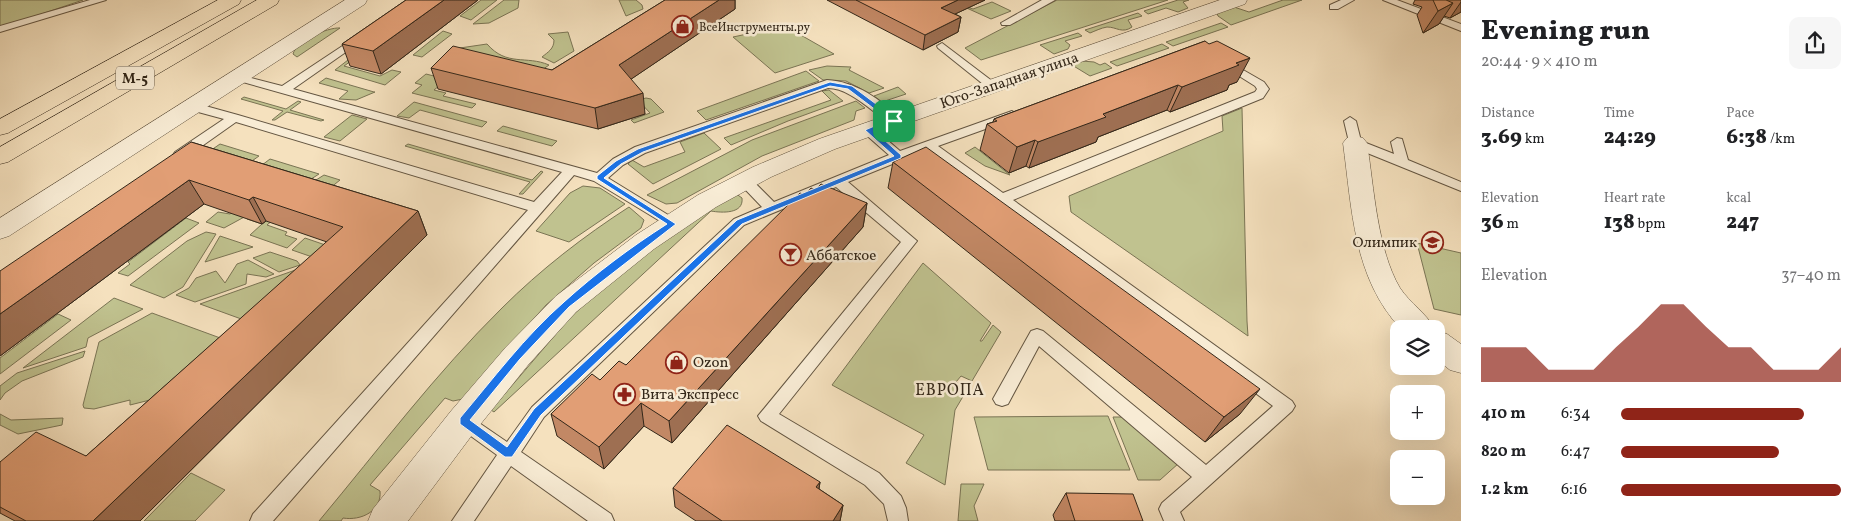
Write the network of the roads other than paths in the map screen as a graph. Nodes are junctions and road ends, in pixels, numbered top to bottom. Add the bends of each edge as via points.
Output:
1 (101, 0) edge
2 (232, 0) edge
3 (270, 0) edge
4 (358, 0) edge
5 (1050, 0) edge
6 (1238, 0) edge
7 (1349, 0) edge
8 (1388, 0) edge
9 (1334, 7) dead end
10 (1006, 23) dead end
11 (1461, 28) edge
12 (0, 29) edge
13 (368, 32) edge
14 (942, 46) dead end
15 (1213, 56) edge
16 (236, 77) junction
17 (992, 86) junction
18 (284, 90) junction
19 (191, 106) junction
20 (1021, 112) edge
21 (234, 118) junction
22 (894, 121) junction
23 (0, 128) edge
24 (868, 130) junction
25 (1352, 132) joint
26 (1397, 142) dead end
27 (928, 145) junction
28 (898, 156) junction
29 (0, 157) edge
30 (1402, 162) junction
31 (168, 163) edge
32 (571, 170) junction
33 (599, 178) junction
34 (745, 181) junction
35 (838, 181) junction
36 (1461, 187) edge
37 (1002, 200) junction
38 (537, 208) junction
39 (772, 208) junction
40 (672, 224) junction
41 (0, 230) edge
42 (1411, 320) edge
43 (1445, 349) edge
44 (1461, 361) edge
45 (1002, 399) dead end
46 (463, 421) junction
47 (508, 454) junction
48 (1206, 477) junction
49 (260, 521) edge
50 (386, 521) edge
51 (462, 521) edge
52 (604, 521) edge
53 (898, 521) edge
54 (1174, 521) edge

1 - 12 lane
2 - 23 highway, М-5
3 - 29 highway, М-5
4 - 16 street
5 - 10 lane
6 - 17 street, Юго-Западная улица
7 - 9 lane
8 - 11 lane
13 - 18 lane
14 - 17 lane
15 - 37 lane via 1260,84 1263,89 1259,95
16 - 18 lane
16 - 19 street
17 - 22 street, Юго-Западная улица
18 - 32 lane
19 - 21 lane
19 - 41 street
20 - 27 lane
21 - 31 lane
21 - 38 lane
22 - 24 street, Юго-Западная улица
22 - 33 lane via 850,87 827,84 640,150
24 - 28 lane
24 - 34 street, Юго-Западная улица via 827,144
25 - 30 lane
25 - 42 street via 1374,257 1385,288
26 - 30 lane
27 - 28 lane
27 - 37 lane
28 - 35 lane
30 - 36 lane
32 - 33 lane
32 - 38 lane
33 - 40 lane
34 - 39 lane
34 - 40 street, Юго-Западная улица
35 - 39 lane
35 - 53 lane via 910,241 766,416 872,479 898,510
37 - 48 lane via 1286,406
38 - 49 lane
39 - 47 lane via 740,222 538,412
40 - 46 street, Юго-Западная улица via 566,304
43 - 44 street
45 - 48 lane via 1037,335
46 - 47 lane
46 - 50 street, Юго-Западная улица
47 - 51 lane
47 - 52 lane
48 - 54 lane via 1169,509

